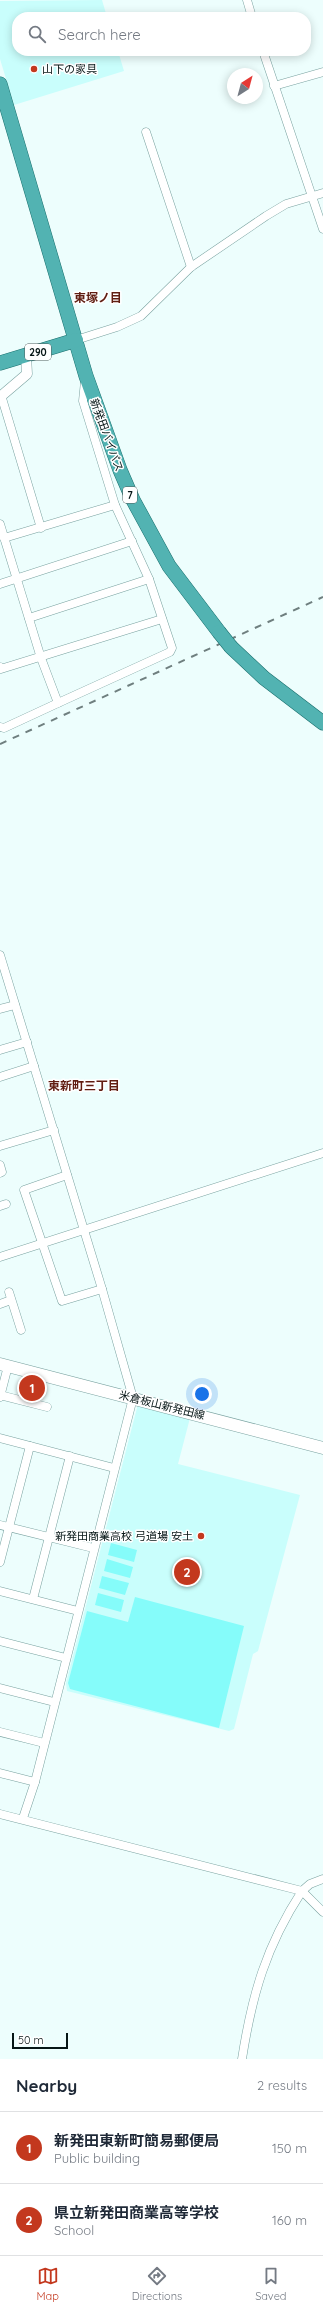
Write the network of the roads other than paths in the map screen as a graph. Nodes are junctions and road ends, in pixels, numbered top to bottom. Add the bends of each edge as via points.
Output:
1 (247, 0) edge
2 (251, 12) edge
3 (265, 56) edge
4 (323, 72) edge
5 (0, 84) edge
6 (274, 86) junction
7 (146, 132) dead end
8 (323, 193) edge
9 (311, 195) junction
10 (323, 229) edge
11 (191, 267) junction
12 (76, 340) junction
13 (26, 356) junction
14 (0, 363) edge
15 (86, 376) junction
16 (1, 396) edge
17 (115, 504) junction
18 (0, 524) edge
19 (41, 528) junction
20 (4, 538) junction
21 (132, 541) junction
22 (18, 577) junction
23 (149, 579) junction
24 (0, 584) edge
25 (29, 618) junction
26 (162, 619) junction
27 (41, 658) junction
28 (0, 667) edge
29 (58, 703) junction
30 (323, 724) edge
31 (0, 727) edge
32 (0, 955) edge
33 (2, 968) edge
34 (15, 1005) junction
35 (0, 1010) edge
36 (27, 1042) junction
37 (0, 1050) edge
38 (34, 1066) junction
39 (0, 1077) edge
40 (54, 1130) junction
41 (0, 1146) edge
42 (323, 1153) edge
43 (0, 1165) edge
44 (0, 1173) edge
45 (67, 1175) junction
46 (84, 1231) junction
47 (43, 1245) junction
48 (0, 1257) edge
49 (102, 1289) junction
50 (0, 1304) edge
51 (21, 1330) dead end
52 (4, 1365) edge
53 (0, 1396) edge
54 (133, 1398) junction
55 (47, 1407) dead end
56 (0, 1438) edge
57 (30, 1446) junction
58 (323, 1448) edge
59 (70, 1456) junction
60 (114, 1468) junction
61 (0, 1525) edge
62 (9, 1527) junction
63 (49, 1538) junction
64 (93, 1548) junction
65 (0, 1562) edge
66 (0, 1591) edge
67 (33, 1599) junction
68 (78, 1611) junction
69 (0, 1641) edge
70 (66, 1658) junction
71 (0, 1688) edge
72 (54, 1702) junction
73 (0, 1732) edge
74 (44, 1743) junction
75 (0, 1773) edge
76 (35, 1782) junction
77 (0, 1814) edge
78 (22, 1818) junction
79 (323, 1879) edge
80 (302, 1891) junction
81 (323, 1912) edge
82 (242, 2059) edge

1 - 2 street
3 - 6 street
4 - 6 street
5 - 12 highway, 新発田バイパス / 7
6 - 9 street
7 - 11 street
8 - 9 street
9 - 10 street
9 - 11 street via 286,204
11 - 12 street via 141,316 117,327
12 - 13 highway, 290
12 - 15 highway, 新発田バイパス / 7
13 - 14 highway, 290
13 - 16 street via 27,374
15 - 17 street via 83,401
15 - 30 highway, 新発田バイパス / 7, bridge via 103,427 133,500 169,566 231,647 264,678
16 - 19 street
17 - 19 street
17 - 21 street
18 - 20 street
19 - 20 street
20 - 22 street
21 - 22 street
21 - 23 street
22 - 24 street
22 - 25 street
23 - 25 street
23 - 26 street
25 - 27 street
26 - 27 street
26 - 29 street via 172,648 170,652
27 - 28 street via 1,669
27 - 29 street
29 - 31 street via 4,728
32 - 33 street
33 - 34 street
34 - 35 street
34 - 36 street
36 - 37 street
36 - 38 street
38 - 39 street
38 - 40 street
40 - 41 street
40 - 45 street
42 - 46 street
43 - 44 street
45 - 46 street
45 - 47 street via 24,1190
46 - 47 street
46 - 49 street
47 - 48 street
47 - 49 street via 62,1301
49 - 54 street
50 - 51 street via 10,1296
52 - 53 street
52 - 54 main road, 米倉板山新発田線
53 - 55 street
54 - 58 main road, 米倉板山新発田線
54 - 60 street
56 - 57 street
57 - 59 street
57 - 62 street
59 - 60 street
59 - 63 street
60 - 64 street
61 - 62 street
62 - 63 street
62 - 65 street
63 - 64 street
63 - 67 street
64 - 68 street
66 - 67 street
67 - 68 street
68 - 70 street
69 - 70 street
70 - 72 street
71 - 72 street
72 - 74 street
73 - 74 street
74 - 76 street
75 - 76 street
76 - 78 street
77 - 78 street
78 - 80 street
79 - 80 street via 310,1884
80 - 81 street
80 - 82 street via 268,1953 259,1980

